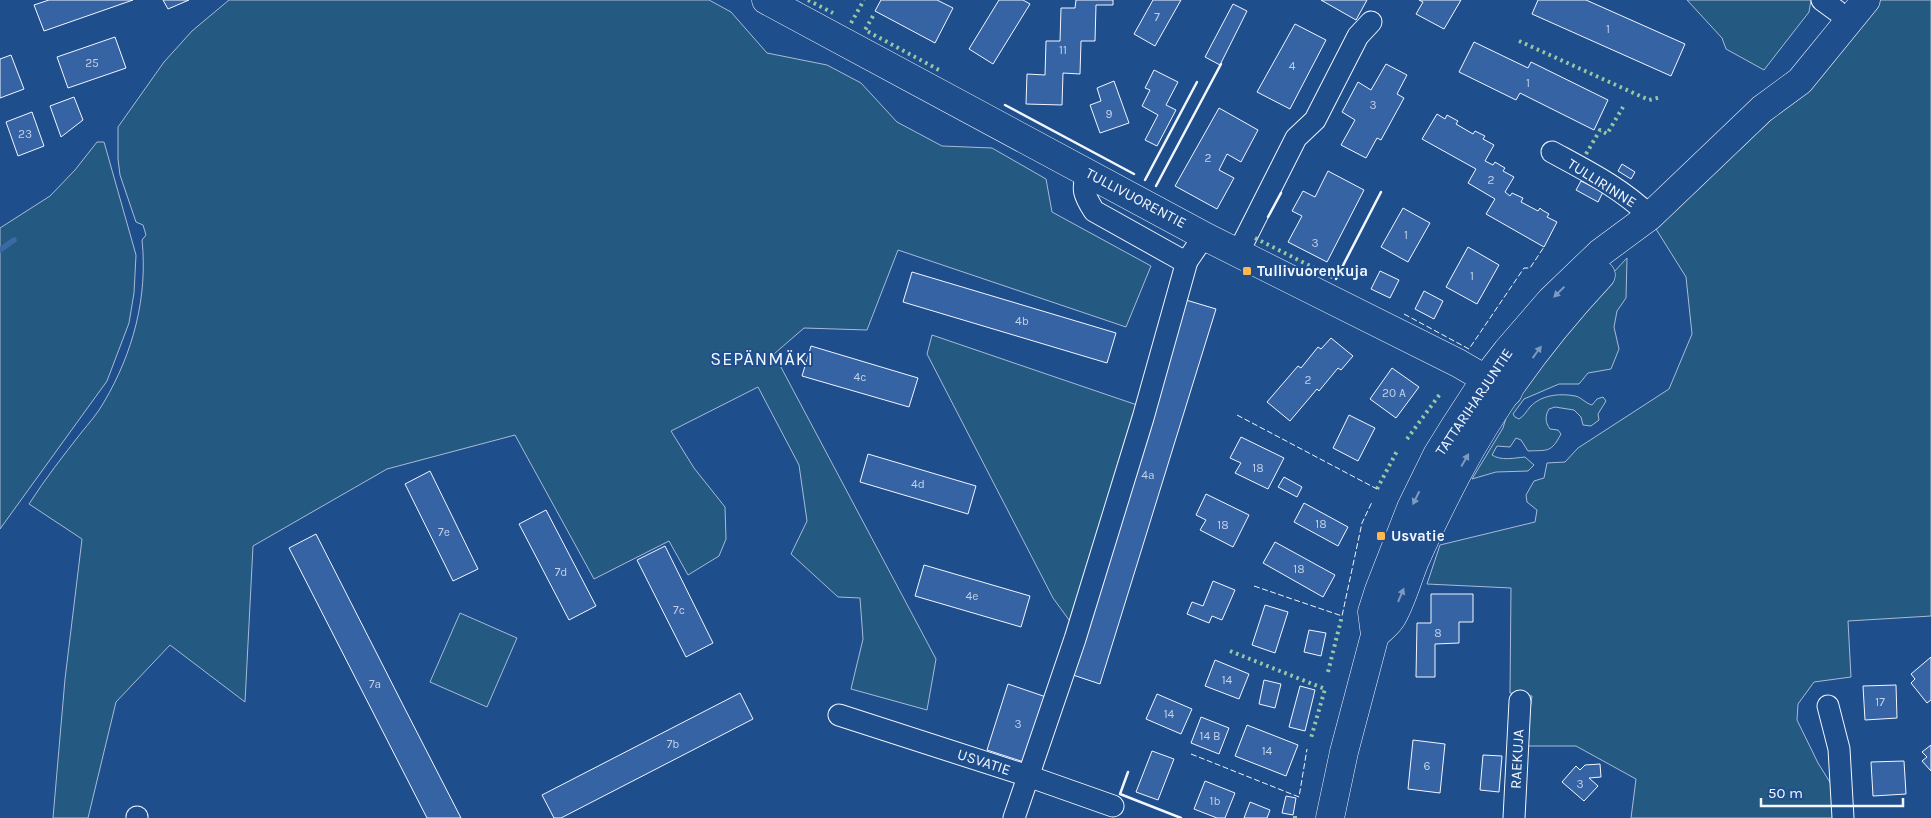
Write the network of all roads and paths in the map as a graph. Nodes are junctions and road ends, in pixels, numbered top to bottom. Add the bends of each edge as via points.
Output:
1 (766, 0) edge
2 (1866, 0) edge
3 (1834, 4) edge
4 (1371, 22) dead end
5 (1762, 109) junction
6 (1552, 152) dead end
7 (1088, 172) junction
8 (1650, 216) junction
9 (1208, 238) junction
10 (1238, 252) junction
11 (1187, 261) junction
12 (1497, 385) junction
13 (1520, 701) dead end
14 (1828, 706) dead end
15 (846, 718) dead end
16 (1028, 776) junction
17 (1113, 806) dead end
18 (1329, 817) edge
19 (1014, 818) edge
20 (1514, 818) edge
21 (1843, 818) edge

1 - 7 main road, TULLIVUORENTIE
2 - 5 main road, TATTARIHARJUNTIE via 1800,81
3 - 5 main road, TATTARIHARJUNTIE
4 - 10 street via 1358,36 1315,120 1296,138
5 - 8 main road, TATTARIHARJUNTIE
6 - 8 street, TULLIRINNE via 1630,197
7 - 9 main road, TULLIVUORENTIE
7 - 11 street via 1083,185 1094,211
8 - 12 main road, TATTARIHARJUNTIE via 1550,334
9 - 10 main road, TULLIVUORENTIE
9 - 11 street via 1198,245
10 - 12 main road, TULLIVUORENTIE
11 - 16 street via 1144,418 1084,612
12 - 18 main road, TATTARIHARJUNTIE via 1477,439 1457,474 1391,618 1375,635
13 - 20 street, RAEKUJA
14 - 21 street via 1839,749
15 - 16 street, USVATIE
16 - 17 street, USVATIE
16 - 19 street

